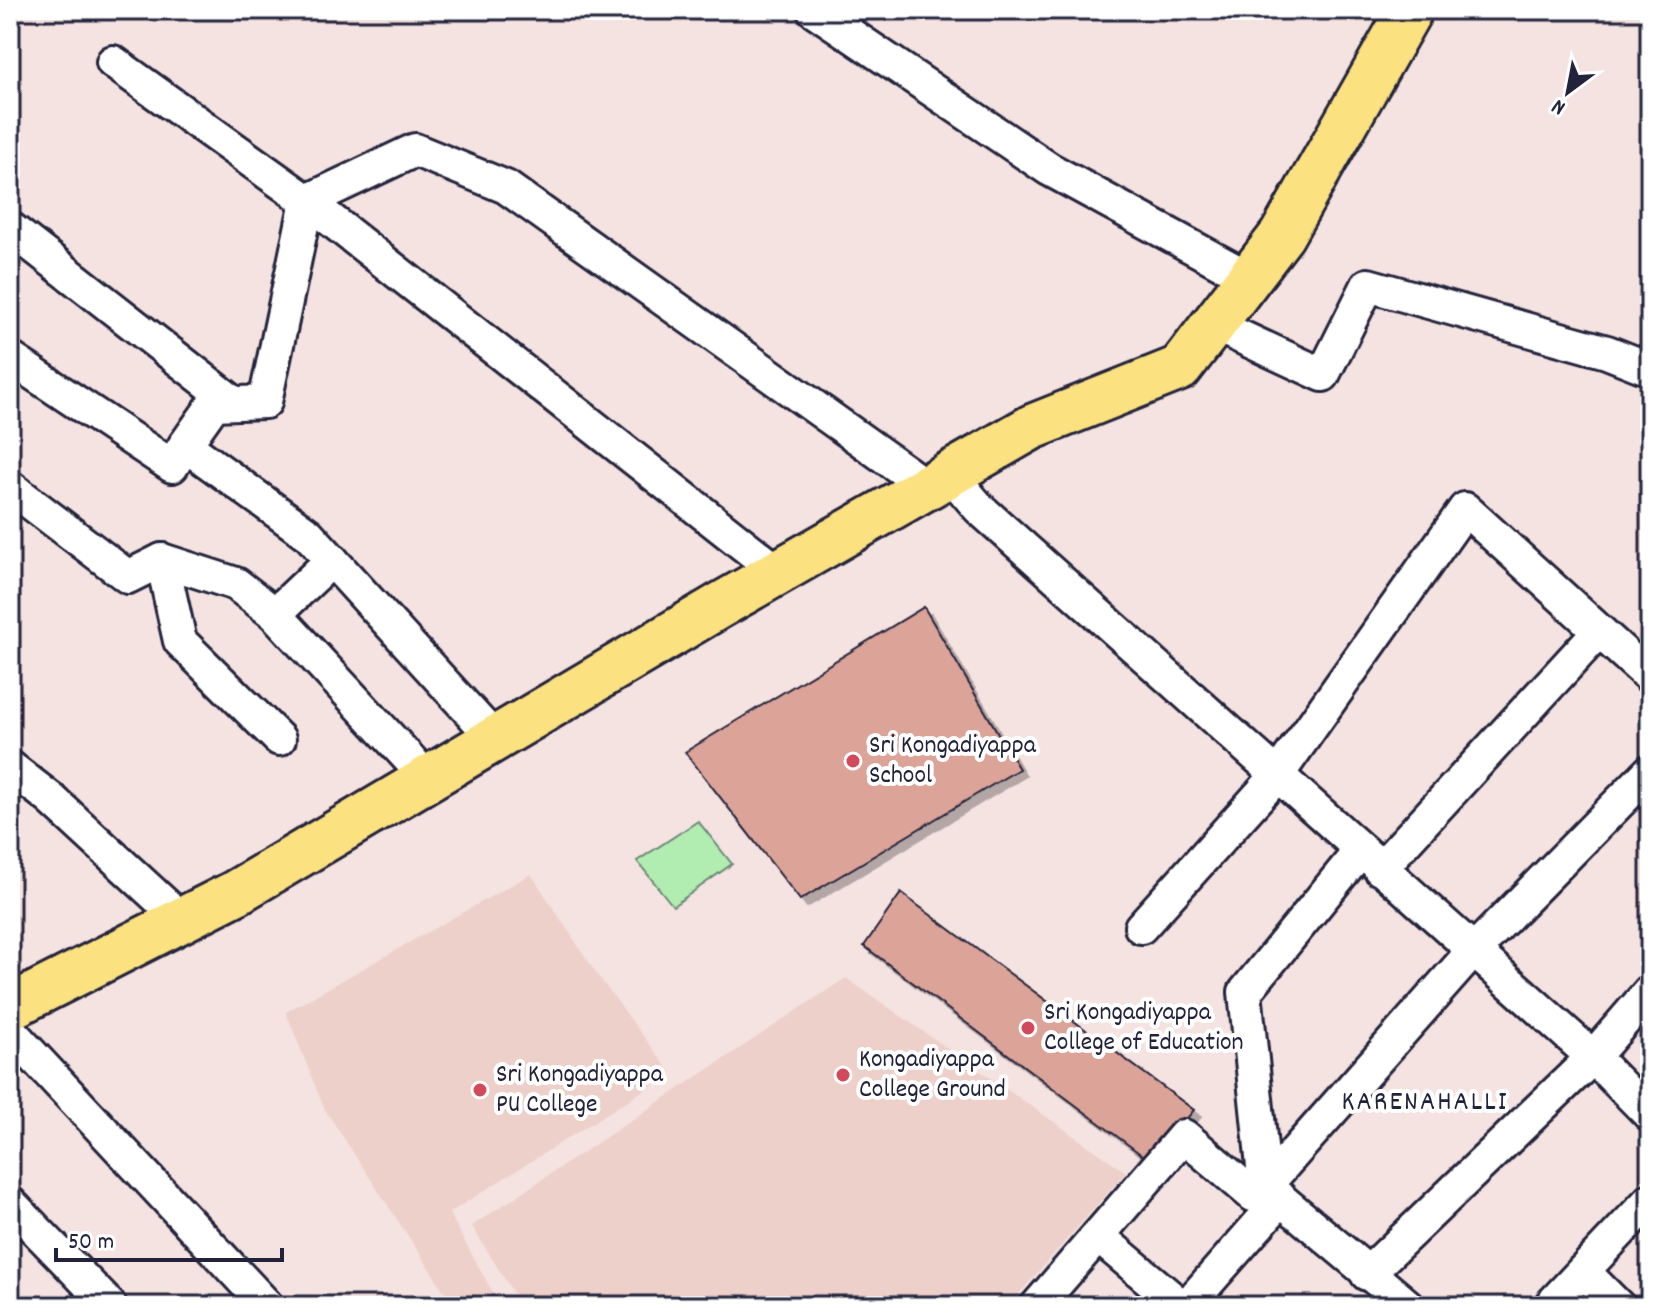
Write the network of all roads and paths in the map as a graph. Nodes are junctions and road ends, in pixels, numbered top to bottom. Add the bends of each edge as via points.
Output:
1 (814, 10) edge
2 (1410, 10) edge
3 (113, 62) dead end
4 (307, 201) junction
5 (10, 228) edge
6 (1249, 278) junction
7 (1213, 324) junction
8 (10, 358) edge
9 (1650, 369) edge
10 (234, 403) junction
11 (185, 445) junction
12 (938, 480) junction
13 (17, 505) edge
14 (162, 560) junction
15 (332, 560) junction
16 (778, 572) junction
17 (275, 614) junction
18 (1599, 631) junction
19 (1650, 677) edge
20 (279, 739) dead end
21 (495, 739) junction
22 (10, 767) edge
23 (1650, 771) edge
24 (1276, 777) junction
25 (428, 779) junction
26 (1370, 860) junction
27 (182, 920) junction
28 (1141, 927) dead end
29 (1473, 951) junction
30 (1650, 991) edge
31 (10, 1007) edge
32 (10, 1031) edge
33 (1593, 1057) junction
34 (1650, 1115) edge
35 (1273, 1193) junction
36 (1650, 1200) edge
37 (10, 1203) edge
38 (1098, 1236) junction
39 (1583, 1271) junction
40 (1367, 1274) junction
41 (110, 1306) edge
42 (267, 1306) edge
43 (1037, 1306) edge
44 (1184, 1306) edge
45 (1408, 1306) edge
46 (1550, 1306) edge
47 (1618, 1306) edge

1 - 6 street via 1049,169
2 - 6 main road via 1282,235
3 - 4 street
4 - 10 street via 265,402
4 - 12 street via 415,150 506,187
4 - 16 street
5 - 10 street
6 - 7 main road
7 - 9 street via 1323,375 1368,285 1607,352
7 - 12 main road via 1180,368 1032,427
8 - 11 street via 172,466
10 - 11 street via 214,404
11 - 15 street via 309,535
12 - 16 main road
12 - 24 street via 979,508
13 - 14 street via 128,577
14 - 17 street via 236,584
14 - 20 street via 180,641
15 - 17 street
15 - 21 street
16 - 21 main road
17 - 25 street
18 - 19 street
18 - 24 street via 1465,509
18 - 26 street
21 - 25 main road
22 - 27 street
23 - 29 street
24 - 26 street
24 - 28 street
25 - 27 main road
26 - 29 street
26 - 35 street via 1245,992
27 - 31 main road
29 - 33 street
29 - 35 street
30 - 33 street
32 - 42 street
33 - 34 street
33 - 40 street
35 - 38 street via 1253,1195 1184,1136
35 - 40 street
35 - 44 street
36 - 39 street
37 - 41 street
38 - 43 street
38 - 44 street
39 - 46 street
39 - 47 street
40 - 45 street

